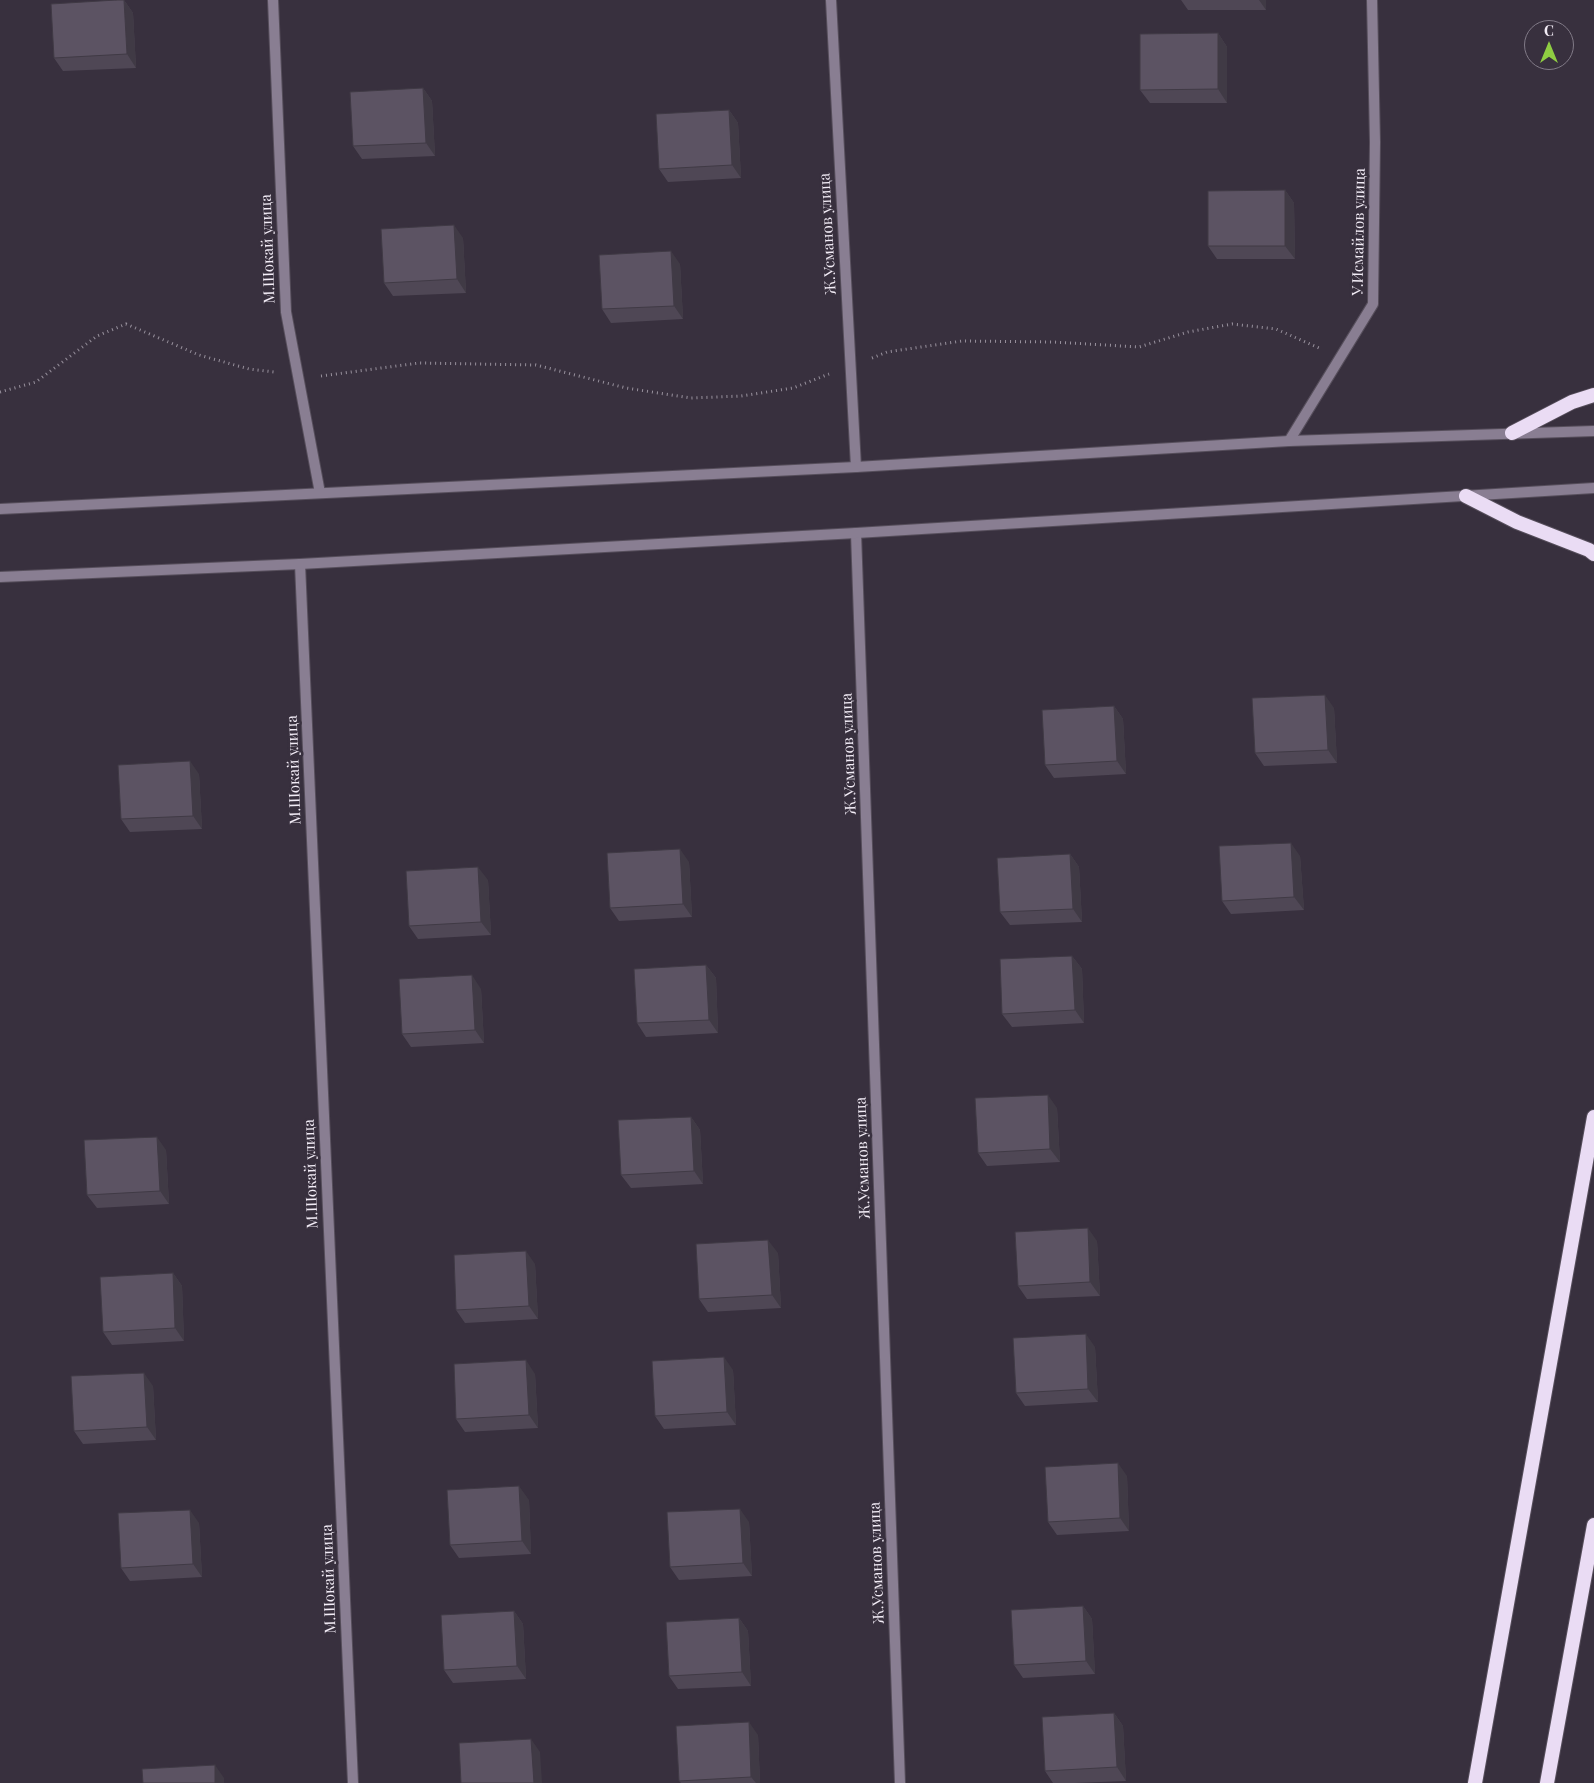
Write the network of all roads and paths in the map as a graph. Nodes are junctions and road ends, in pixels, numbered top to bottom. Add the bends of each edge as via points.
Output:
1 (273, 0) edge
2 (831, 0) edge
3 (1372, 0) edge
4 (1341, 358) junction
5 (851, 366) junction
6 (298, 373) junction
7 (0, 392) edge
8 (1594, 395) edge
9 (1594, 431) edge
10 (1512, 433) junction
11 (1289, 441) junction
12 (856, 467) junction
13 (1594, 488) edge
14 (320, 493) junction
15 (1466, 496) junction
16 (0, 509) edge
17 (856, 533) junction
18 (1594, 554) edge
19 (300, 564) junction
20 (0, 577) edge
21 (1594, 1118) edge
22 (1594, 1525) edge
23 (353, 1783) edge
24 (900, 1783) edge
25 (1475, 1783) edge
26 (1548, 1783) edge

1 - 6 street, М.Шокай улица via 286,312
2 - 5 street, Ж.Усманов улица
3 - 4 street, У.Исмайлов улица via 1374,304
4 - 5 path via 1276,329 1232,324 1188,332 1139,347 962,341 887,352
4 - 11 street, У.Исмайлов улица
5 - 6 path via 793,388 741,396 691,398 626,388 536,365 420,363 325,376
5 - 12 street, Ж.Усманов улица
6 - 7 path via 249,370 199,355 126,324 97,336 36,382
6 - 14 street, М.Шокай улица
8 - 10 highway via 1572,402
9 - 10 street
10 - 11 street
11 - 12 street
12 - 14 street
13 - 15 street
14 - 16 street
15 - 17 street
15 - 18 highway via 1517,522
17 - 19 street
17 - 24 street, Ж.Усманов улица
19 - 20 street
19 - 23 street, М.Шокай улица
21 - 25 highway
22 - 26 highway

